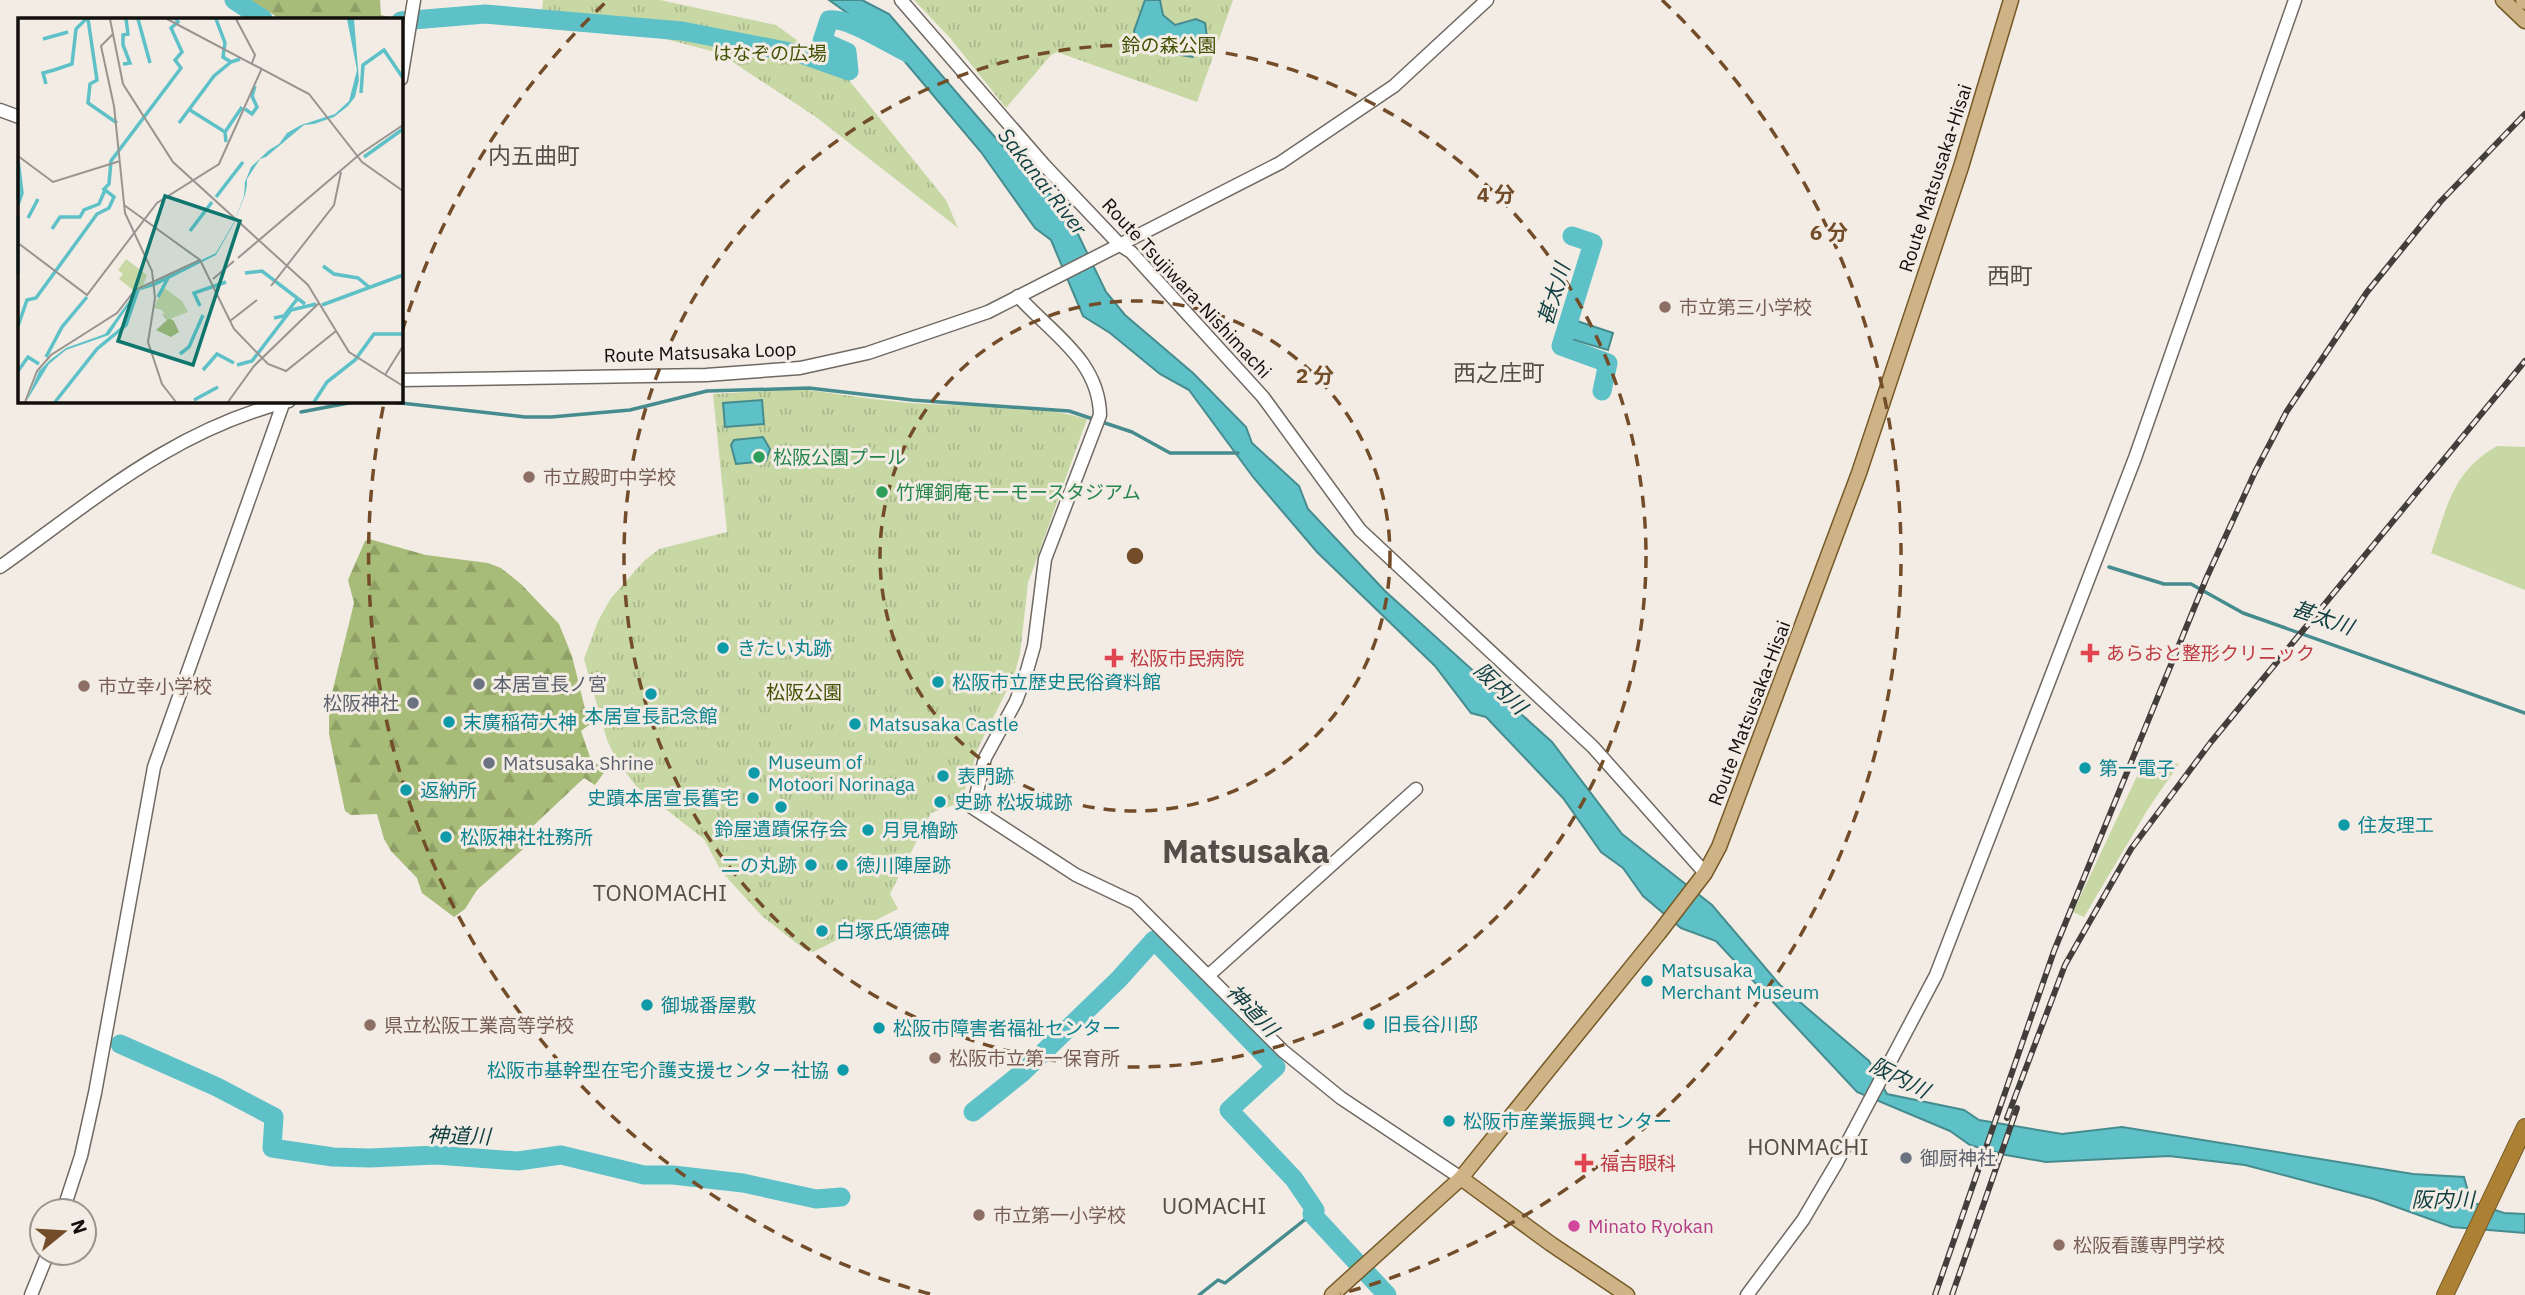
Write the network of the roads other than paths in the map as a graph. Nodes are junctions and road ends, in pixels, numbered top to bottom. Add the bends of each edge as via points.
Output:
1 (901, 0) edge
2 (1487, 0) edge
3 (2011, 0) edge
4 (2295, 0) edge
5 (414, 2) edge
6 (2515, 2) edge
7 (2525, 21) edge
8 (402, 73) edge
9 (0, 110) edge
10 (18, 117) edge
11 (1115, 247) junction
12 (1023, 293) junction
13 (402, 380) edge
14 (283, 402) edge
15 (286, 402) edge
16 (0, 567) edge
17 (1416, 789) dead end
18 (1702, 876) junction
19 (1209, 975) junction
20 (2525, 1127) edge
21 (1461, 1178) junction
22 (68, 1197) edge
23 (42, 1267) edge
24 (31, 1295) edge
25 (1332, 1295) edge
26 (1627, 1295) edge
27 (1747, 1295) edge
28 (2445, 1295) edge

1 - 11 street, Route Tsujiwara-Nishimachi
2 - 11 street, Route Matsusaka Loop via 1418,66 1336,128 1280,163
3 - 18 main road, Route Matsusaka-Hisai via 1859,474 1719,848
4 - 27 street via 2130,469 1936,975 1803,1220
5 - 8 street
6 - 7 main road
9 - 10 street
11 - 12 street, Route Matsusaka Loop
11 - 18 street, Route Tsujiwara-Nishimachi via 1161,285 1263,397 1360,530 1593,747
12 - 13 street, Route Matsusaka Loop via 946,328 868,354 800,368 706,375
12 - 19 street via 1086,364 1100,402 1098,420 1045,559 1026,674 985,758 973,808 1076,874 1135,903
14 - 16 street via 194,435 151,458
15 - 22 street via 154,767 95,1093
17 - 19 street
18 - 21 main road, Route Matsusaka-Hisai
19 - 21 street via 1283,1051 1341,1098
20 - 28 highway
21 - 25 main road, Route Matsusaka-Hisai
21 - 26 main road
23 - 24 street

